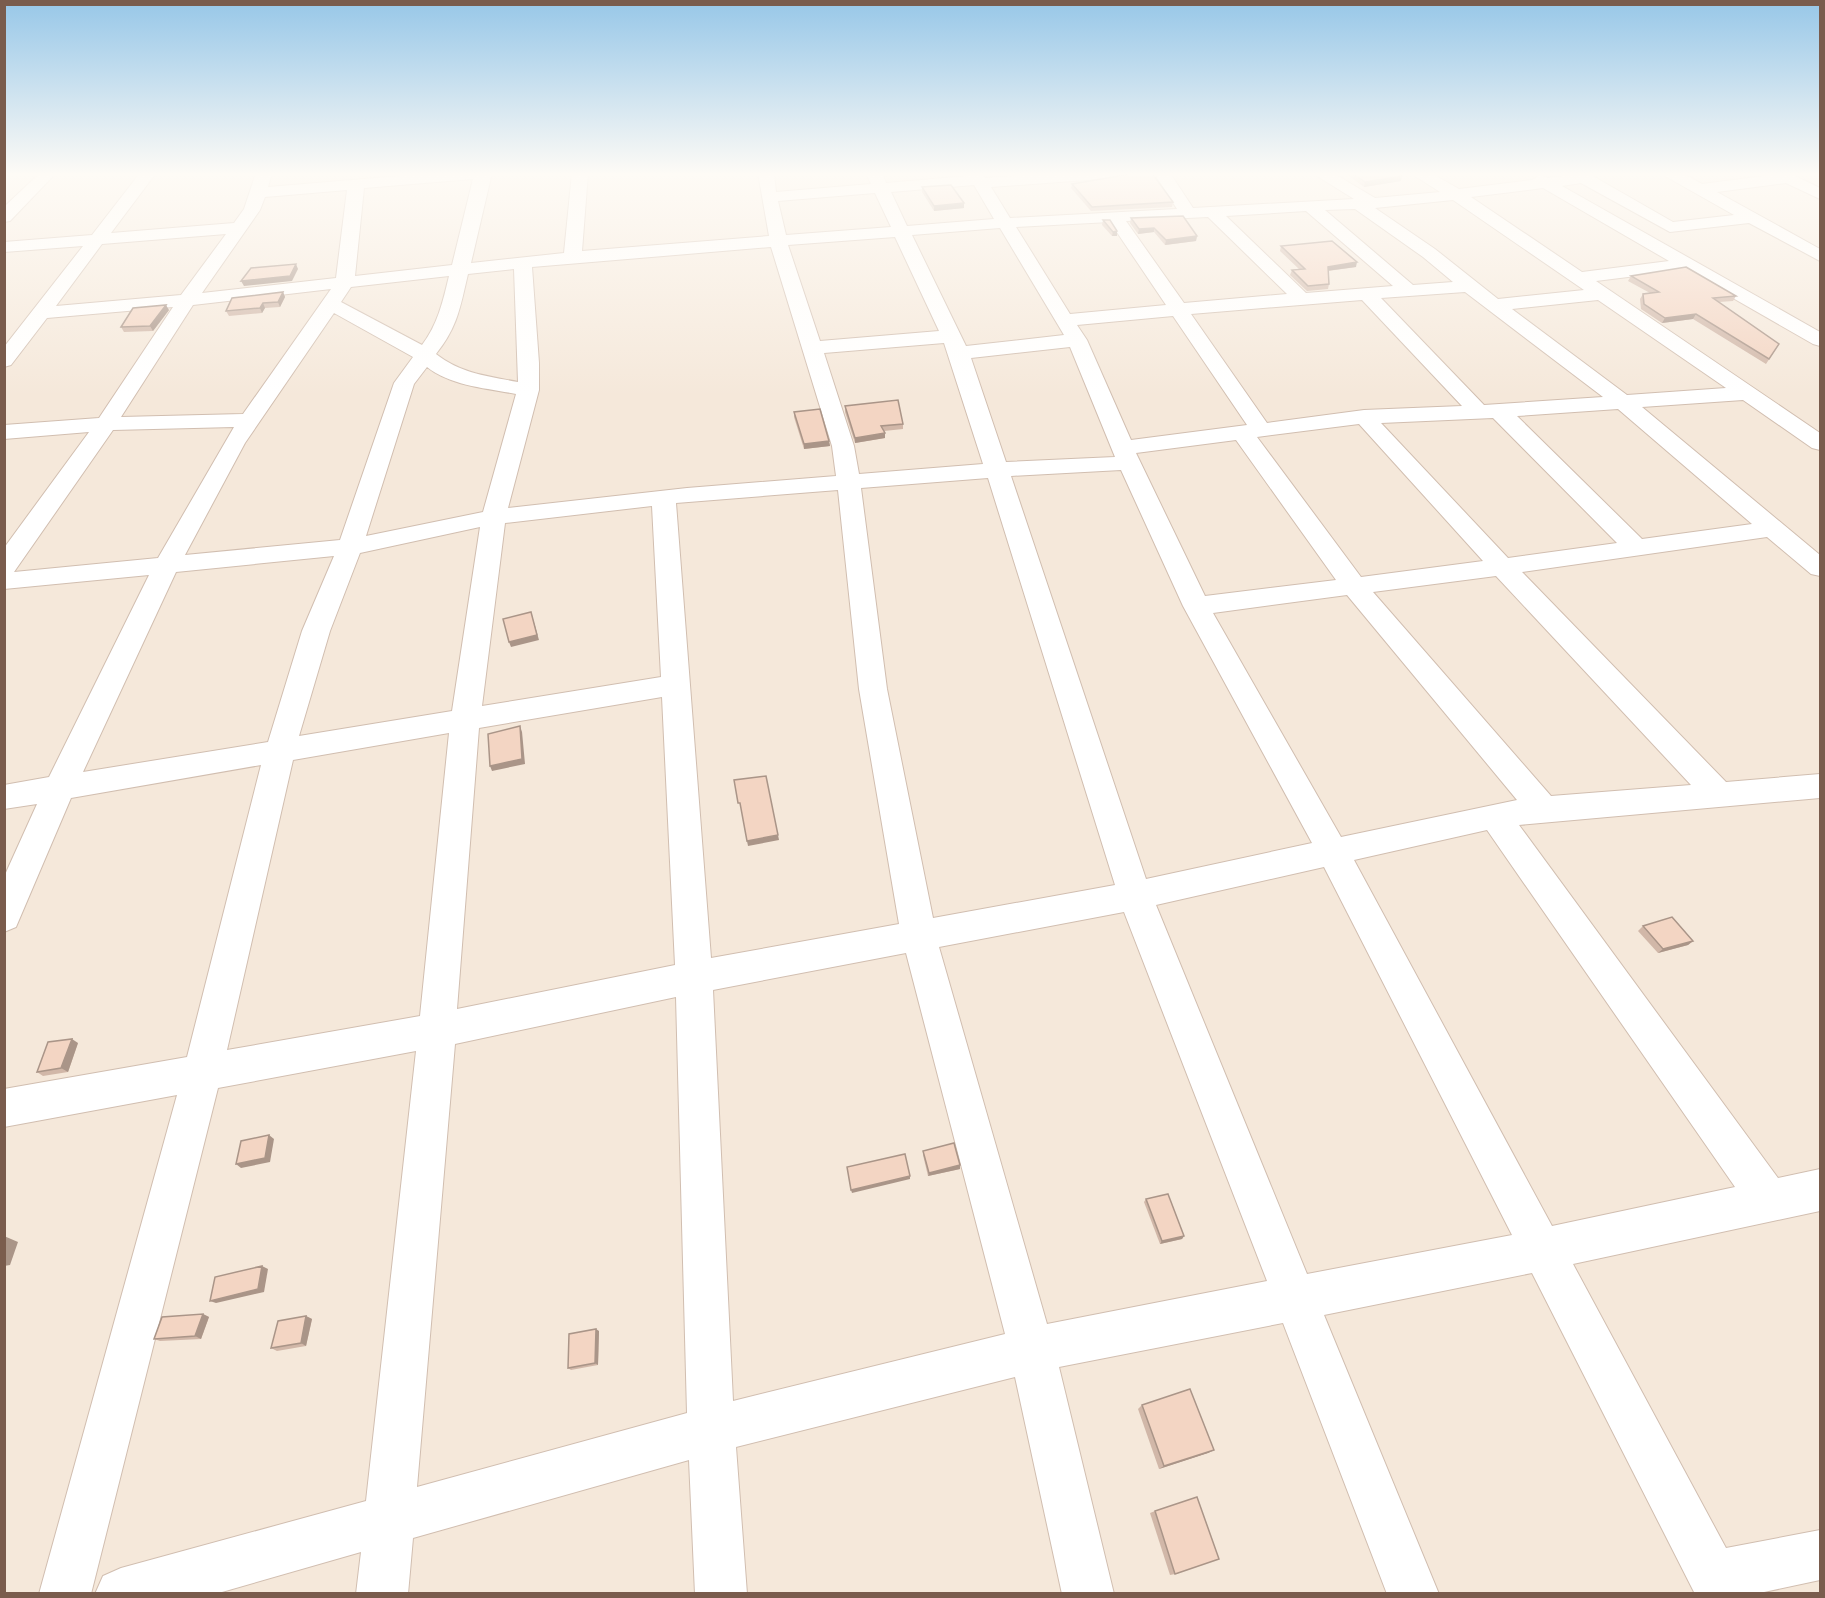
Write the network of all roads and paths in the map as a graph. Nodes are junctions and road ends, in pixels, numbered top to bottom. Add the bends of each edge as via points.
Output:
1 (90, 248) edge
2 (225, 248) edge
3 (345, 248) edge
4 (467, 248) edge
5 (573, 248) edge
6 (680, 248) edge
7 (780, 248) edge
8 (909, 248) edge
9 (1020, 248) edge
10 (1137, 248) edge
11 (1249, 248) edge
12 (1358, 248) edge
13 (1422, 248) edge
14 (1534, 248) edge
15 (1659, 248) edge
16 (572, 256) junction
17 (523, 261) junction
18 (1688, 264) junction
19 (462, 269) junction
20 (1579, 278) junction
21 (1469, 286) junction
22 (1408, 290) junction
23 (337, 293) junction
24 (1366, 293) junction
25 (1604, 294) junction
26 (1301, 298) junction
27 (187, 300) junction
28 (1494, 305) junction
29 (1180, 309) junction
30 (1811, 316) dead end
31 (37, 318) junction
32 (1782, 318) junction
33 (4, 326) edge
34 (1071, 330) junction
35 (1821, 340) edge
36 (955, 344) junction
37 (813, 348) junction
38 (424, 355) junction
39 (4, 361) edge
40 (528, 390) junction
41 (1750, 393) junction
42 (1624, 403) junction
43 (1489, 412) junction
44 (1364, 417) junction
45 (249, 420) junction
46 (106, 424) junction
47 (4, 432) edge
48 (1252, 432) junction
49 (1821, 442) edge
50 (1126, 456) junction
51 (995, 470) junction
52 (849, 482) junction
53 (664, 499) junction
54 (494, 517) junction
55 (1775, 528) junction
56 (1636, 547) junction
57 (350, 548) junction
58 (4, 567) edge
59 (166, 567) junction
60 (1502, 567) junction
61 (1821, 568) edge
62 (4, 581) edge
63 (1354, 586) junction
64 (1196, 606) junction
65 (674, 686) junction
66 (465, 720) junction
67 (280, 751) junction
68 (58, 789) junction
69 (1814, 793) edge
70 (1719, 794) junction
71 (4, 797) edge
72 (1543, 809) junction
73 (1495, 816) junction
74 (1333, 852) junction
75 (1135, 896) junction
76 (4, 917) edge
77 (919, 937) junction
78 (694, 977) junction
79 (437, 1030) junction
80 (203, 1071) junction
81 (4, 1108) edge
82 (1821, 1190) edge
83 (1769, 1200) junction
84 (1541, 1250) junction
85 (1297, 1299) junction
86 (1032, 1350) junction
87 (711, 1430) junction
88 (389, 1521) junction
89 (1821, 1555) edge
90 (1719, 1585) edge
91 (65, 1593) edge
92 (121, 1593) edge
93 (382, 1593) edge
94 (721, 1593) edge
95 (1088, 1593) edge
96 (1413, 1593) edge

1 - 31 street
2 - 27 street
3 - 23 street
4 - 19 street
5 - 16 street
6 - 16 street
7 - 37 street
8 - 36 street
9 - 34 street
10 - 29 street
11 - 26 street
12 - 22 street
13 - 21 street
14 - 20 street
15 - 18 street
16 - 17 street
17 - 19 street
17 - 40 street
18 - 20 street
18 - 32 street
19 - 23 street
19 - 38 street via 442,333
20 - 25 street
21 - 22 street
21 - 28 street
22 - 24 street
23 - 27 street
23 - 38 street
23 - 45 street
24 - 26 street
24 - 43 street
25 - 28 street
25 - 41 street
26 - 29 street
27 - 31 street
27 - 46 street
28 - 42 street
29 - 34 street
29 - 48 street
30 - 32 street
31 - 33 street
31 - 39 street
32 - 35 street
34 - 36 street
34 - 50 street
36 - 37 street
36 - 51 street
37 - 52 street via 843,446
38 - 40 street via 444,370 466,378
38 - 57 street via 404,383
40 - 54 street
41 - 42 street
41 - 49 street
42 - 43 street
42 - 55 street
43 - 44 street
43 - 56 street
44 - 48 street
44 - 60 street
45 - 46 street
45 - 59 street
46 - 47 street
46 - 58 street
48 - 50 street
48 - 63 street
50 - 51 street
50 - 64 street
51 - 52 street
51 - 75 street
52 - 53 street
52 - 77 street via 873,689
53 - 54 street
53 - 65 street
54 - 57 street
54 - 66 street
55 - 56 street
55 - 61 street
56 - 60 street
57 - 59 street
57 - 67 street via 316,631
59 - 62 street
59 - 68 street
60 - 63 street
60 - 70 street
63 - 64 street
63 - 72 street
64 - 74 street
65 - 66 street
65 - 78 street
66 - 67 street
66 - 79 street
67 - 68 street
67 - 80 street
68 - 71 street
68 - 76 street
69 - 70 street
70 - 72 street
72 - 73 street
73 - 74 street
73 - 83 street
74 - 75 street
74 - 84 street
75 - 77 street
75 - 85 street
77 - 78 street
77 - 86 street
78 - 79 street
78 - 87 street
79 - 80 street
79 - 88 street
80 - 81 street
80 - 91 street
82 - 83 street
83 - 84 street
84 - 85 street
84 - 90 street
85 - 86 street
85 - 96 street
86 - 87 street
86 - 95 street
87 - 88 street
87 - 94 street
88 - 92 street
88 - 93 street
89 - 90 street

